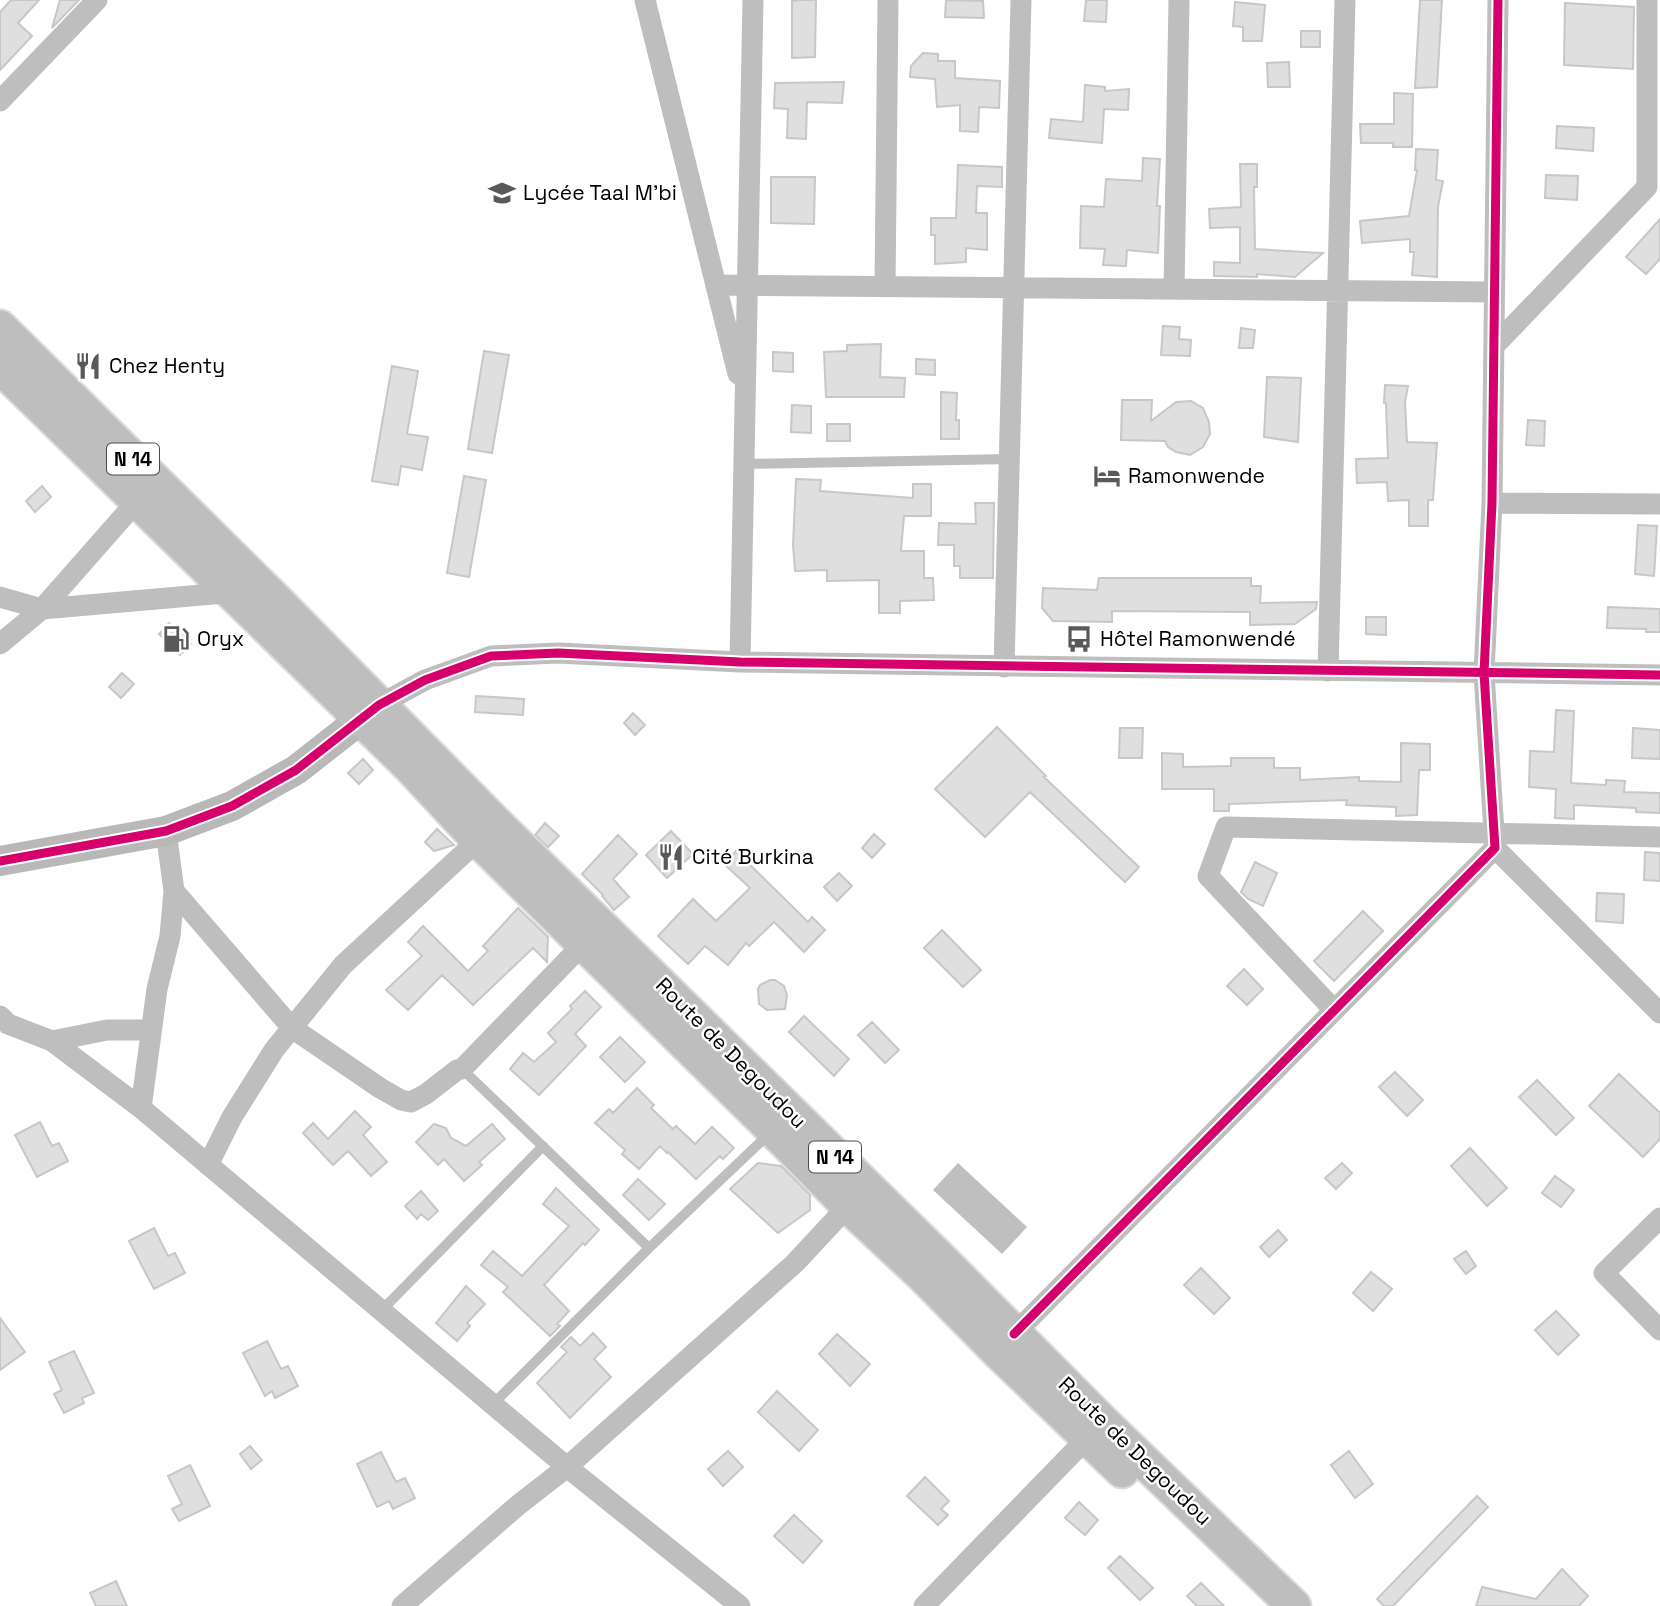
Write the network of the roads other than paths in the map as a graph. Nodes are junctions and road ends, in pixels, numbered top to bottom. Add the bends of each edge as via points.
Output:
1 (97, 0) edge
2 (645, 0) edge
3 (753, 0) edge
4 (888, 0) edge
5 (1021, 0) edge
6 (1179, 0) edge
7 (1345, 0) edge
8 (1498, 0) edge
9 (1647, 0) edge
10 (0, 101) edge
11 (1653, 187) edge
12 (716, 285) junction
13 (748, 285) junction
14 (885, 287) junction
15 (1014, 288) junction
16 (1174, 289) junction
17 (1337, 290) junction
18 (1494, 292) junction
19 (0, 327) edge
20 (1494, 346) junction
21 (0, 367) edge
22 (746, 403) junction
23 (1010, 459) junction
24 (744, 464) junction
25 (138, 501) junction
26 (1492, 503) junction
27 (1660, 504) edge
28 (265, 590) junction
29 (231, 592) junction
30 (0, 597) edge
31 (42, 609) junction
32 (0, 644) edge
33 (740, 662) junction
34 (1004, 667) junction
35 (1328, 671) junction
36 (1484, 673) junction
37 (1660, 675) edge
38 (369, 712) junction
39 (166, 831) junction
40 (487, 832) junction
41 (1660, 837) edge
42 (1494, 840) junction
43 (0, 861) edge
44 (174, 891) junction
45 (592, 935) junction
46 (1334, 1010) junction
47 (1660, 1013) edge
48 (0, 1016) edge
49 (292, 1028) junction
50 (151, 1030) junction
51 (52, 1041) junction
52 (463, 1069) junction
53 (141, 1108) junction
54 (782, 1122) junction
55 (543, 1146) junction
56 (208, 1165) junction
57 (848, 1206) junction
58 (1660, 1218) edge
59 (649, 1248) junction
60 (381, 1311) junction
61 (1660, 1330) edge
62 (1014, 1334) junction
63 (492, 1405) junction
64 (1095, 1431) junction
65 (567, 1467) junction
66 (1276, 1602) edge
67 (402, 1606) edge
68 (740, 1606) edge
69 (924, 1606) edge

1 - 10 street
2 - 12 street
3 - 13 street
4 - 14 street
5 - 15 street
6 - 16 street
7 - 17 street
8 - 18 street
9 - 11 street
11 - 20 street
12 - 13 street
12 - 22 street
13 - 14 street
13 - 22 street
14 - 15 street
15 - 16 street
15 - 23 street
16 - 17 street
17 - 18 street
17 - 35 street
18 - 20 street
19 - 28 main road, N 14
20 - 26 street
21 - 25 main road, N 14
22 - 24 street
23 - 24 lane
23 - 34 street
24 - 33 street
25 - 29 main road, N 14
25 - 31 street
26 - 27 street
26 - 36 street
28 - 29 street
28 - 38 main road, N 14
29 - 31 street
29 - 38 main road, N 14
30 - 31 street
31 - 32 street
33 - 34 street
33 - 38 street via 558,653 491,656 425,680
34 - 35 street
35 - 36 street
36 - 37 street
36 - 42 street
38 - 39 street via 296,770 232,806
38 - 40 main road, Route de Degoudou / N 14
39 - 43 street
39 - 44 street
40 - 45 main road, Route de Degoudou / N 14
40 - 49 street via 343,965
41 - 42 street
42 - 46 street
42 - 46 street via 1226,827 1208,876
42 - 47 street
44 - 49 street
44 - 50 street
45 - 52 street
45 - 54 main road, Route de Degoudou / N 14
46 - 62 street
48 - 51 street via 8,1024
49 - 52 street via 401,1100 411,1102
49 - 56 street via 244,1097
50 - 51 street via 107,1030
50 - 53 street
51 - 53 street
52 - 55 lane
53 - 56 street
54 - 57 main road, Route de Degoudou / N 14
54 - 59 lane
54 - 62 main road, Route de Degoudou / N 14 via 940,1258
55 - 59 lane
55 - 60 lane
56 - 60 street
57 - 64 main road, Route de Degoudou / N 14
57 - 65 street via 794,1263
58 - 61 street via 1604,1273
59 - 63 lane
60 - 63 street
62 - 64 main road, Route de Degoudou / N 14
63 - 65 street
64 - 66 main road, Route de Degoudou / N 14
64 - 69 street
65 - 67 street
65 - 68 street

